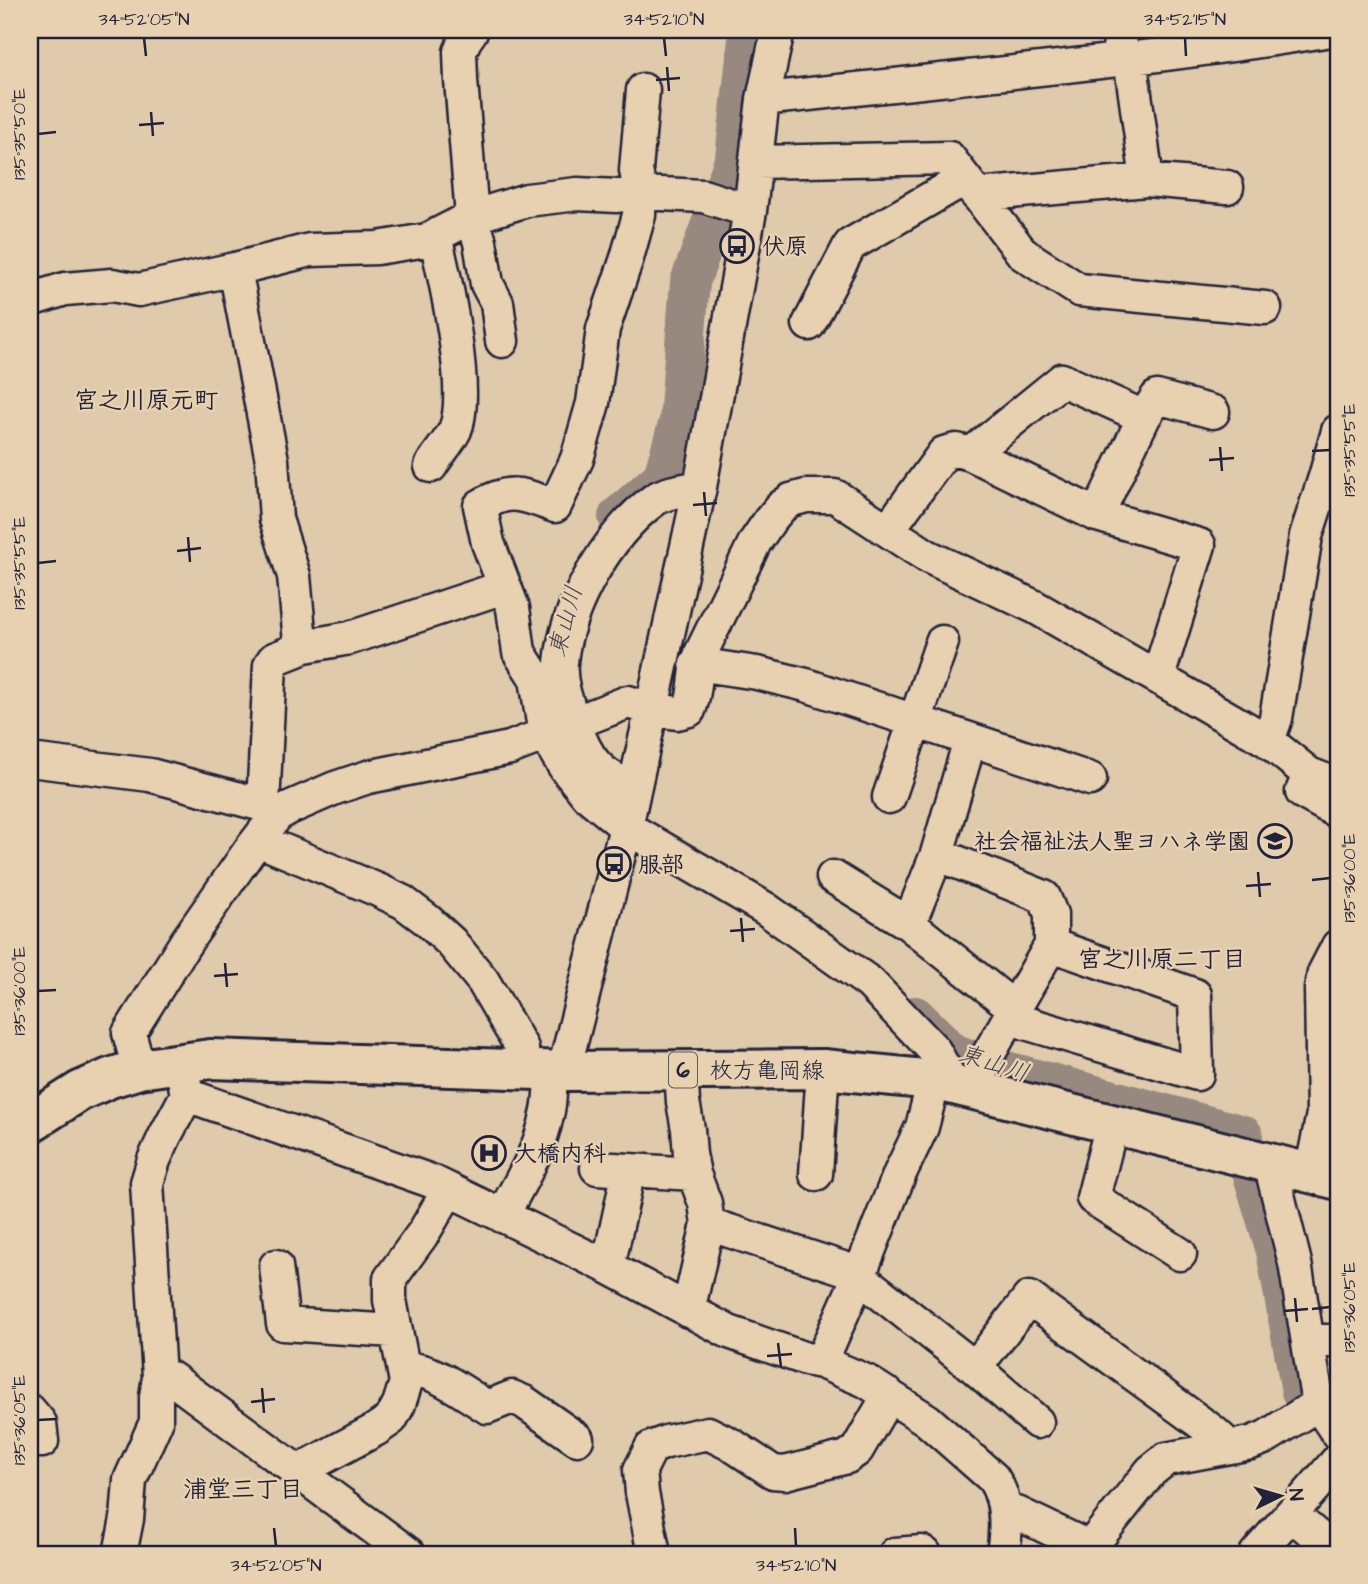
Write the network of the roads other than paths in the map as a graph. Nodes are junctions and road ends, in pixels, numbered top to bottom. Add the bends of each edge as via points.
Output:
1 (778, 30) edge
2 (1331, 30) edge
3 (464, 33) edge
4 (1248, 37) edge
5 (1123, 49) edge
6 (643, 90) dead end
7 (764, 99) junction
8 (756, 162) junction
9 (1147, 180) junction
10 (971, 187) junction
11 (1227, 187) dead end
12 (640, 193) junction
13 (730, 204) junction
14 (472, 216) junction
15 (435, 236) junction
16 (235, 269) junction
17 (30, 300) edge
18 (1265, 308) dead end
19 (809, 324) dead end
20 (502, 341) dead end
21 (1213, 412) dead end
22 (1144, 417) junction
23 (1338, 431) edge
24 (971, 454) junction
25 (431, 466) dead end
26 (1332, 479) edge
27 (700, 486) junction
28 (1097, 515) junction
29 (888, 530) junction
30 (503, 587) junction
31 (942, 642) dead end
32 (299, 648) junction
33 (696, 664) junction
34 (1158, 677) junction
35 (651, 709) junction
36 (916, 720) junction
37 (560, 729) junction
38 (970, 740) junction
39 (1268, 741) junction
40 (30, 760) edge
41 (1090, 779) dead end
42 (1324, 779) edge
43 (889, 797) dead end
44 (630, 805) junction
45 (270, 810) junction
46 (1338, 812) edge
47 (258, 840) junction
48 (937, 854) junction
49 (833, 877) dead end
50 (909, 925) junction
51 (1051, 945) junction
52 (1338, 946) edge
53 (1012, 1013) junction
54 (139, 1069) junction
55 (822, 1069) junction
56 (681, 1070) junction
57 (546, 1071) junction
58 (966, 1076) junction
59 (184, 1079) junction
60 (32, 1117) edge
61 (1112, 1124) junction
62 (1273, 1163) junction
63 (597, 1168) dead end
64 (629, 1170) junction
65 (694, 1174) junction
66 (816, 1174) dead end
67 (1324, 1177) edge
68 (448, 1191) junction
69 (502, 1216) junction
70 (708, 1224) junction
71 (1180, 1254) dead end
72 (276, 1266) dead end
73 (608, 1267) junction
74 (859, 1276) junction
75 (688, 1311) junction
76 (395, 1331) junction
77 (1323, 1341) edge
78 (821, 1362) junction
79 (405, 1368) junction
80 (975, 1368) junction
81 (159, 1377) junction
82 (889, 1395) junction
83 (1312, 1409) junction
84 (30, 1411) edge
85 (1037, 1422) dead end
86 (1338, 1434) edge
87 (577, 1439) dead end
88 (30, 1441) edge
89 (1224, 1448) junction
90 (1338, 1460) edge
91 (302, 1476) junction
92 (1005, 1514) junction
93 (1291, 1514) junction
94 (120, 1554) edge
95 (409, 1554) edge
96 (654, 1554) edge
97 (895, 1554) edge
98 (925, 1554) edge
99 (1003, 1554) edge
100 (1256, 1554) edge
101 (1338, 1554) edge

1 - 7 street
2 - 4 street
3 - 14 street via 461,80
4 - 5 street
5 - 7 street
5 - 9 street
6 - 12 street via 636,170
7 - 8 street
8 - 10 street via 949,158
8 - 13 street
9 - 10 street
9 - 11 street
10 - 18 street via 1023,254 1079,290
10 - 19 street via 850,245
12 - 13 street
12 - 14 street via 527,200
12 - 30 street via 639,215 603,329 593,404 577,459 555,506 511,493 480,506
13 - 27 street
14 - 15 street
14 - 20 street via 487,284 497,303
15 - 16 street via 377,248 310,250
15 - 25 street via 460,388 456,429
16 - 17 street via 139,290 112,285 65,289
16 - 32 street via 272,460 276,519 294,576
21 - 22 street via 1157,397
22 - 24 street via 1062,380
22 - 28 street
23 - 26 street
24 - 28 street
24 - 29 street via 943,453
26 - 39 street via 1306,536 1276,718
27 - 35 street
27 - 37 street via 656,498 628,525 589,578 561,664 566,701
28 - 34 street via 1199,545
29 - 33 street via 835,496 806,496 781,507 755,542
29 - 34 street via 927,556 1035,607
30 - 32 street via 350,638
30 - 37 street via 513,608 519,652
31 - 36 street
32 - 45 street via 270,665
33 - 35 street via 694,699 688,710
33 - 36 street via 782,679
34 - 39 street
35 - 37 street via 628,702
35 - 44 street
36 - 38 street
36 - 43 street
37 - 44 street via 619,782
37 - 45 street via 510,748 368,777
38 - 41 street
38 - 48 street
39 - 42 street
40 - 45 street via 150,775
42 - 46 street via 1302,792
44 - 57 street via 567,1058
44 - 58 street via 870,984
45 - 47 street
47 - 54 street via 129,1033
47 - 57 street via 378,890 428,920 483,981 522,1048
48 - 50 street
48 - 51 street via 1044,898 1051,914
49 - 50 street
50 - 53 street
51 - 53 street
51 - 53 street via 1195,995 1197,1074
52 - 67 street via 1321,989
53 - 58 street
54 - 59 main road, 枚方亀岡線 / 6
54 - 60 main road, 枚方亀岡線 / 6 via 80,1091
55 - 56 main road, 枚方亀岡線 / 6
55 - 58 main road, 枚方亀岡線 / 6
55 - 66 street
56 - 57 main road, 枚方亀岡線 / 6
56 - 65 street
57 - 59 main road, 枚方亀岡線 / 6 via 210,1059
57 - 69 street via 547,1117
58 - 61 main road, 枚方亀岡線 / 6
58 - 74 street via 922,1127
59 - 68 street
59 - 81 street via 147,1183
61 - 62 main road, 枚方亀岡線 / 6
61 - 71 street via 1093,1198
62 - 67 main road, 枚方亀岡線 / 6
62 - 77 street via 1295,1263
63 - 64 street
64 - 65 street
64 - 73 street
65 - 70 street
68 - 69 street
68 - 76 street via 390,1279
69 - 73 street
70 - 74 street
70 - 75 street
72 - 76 street via 283,1324
73 - 75 street
74 - 78 street
74 - 80 street
75 - 78 street via 729,1332
76 - 79 street
77 - 83 street
78 - 82 street
79 - 87 street via 440,1378 487,1407 512,1397
79 - 91 street via 406,1382 391,1419 308,1466
80 - 85 street
80 - 89 street via 1030,1298 1212,1431
81 - 91 street via 170,1378
81 - 94 street via 156,1422 130,1480
82 - 92 street via 927,1420 993,1478
82 - 96 street via 857,1450 848,1457 785,1473 773,1472 708,1433 651,1448 640,1470
83 - 86 street
83 - 89 street via 1266,1437
84 - 88 street via 40,1423 42,1441
89 - 92 street via 1166,1459 1151,1471 1092,1545 1017,1513
90 - 93 street
91 - 95 street
92 - 99 street
93 - 100 street
93 - 101 street
97 - 98 street

